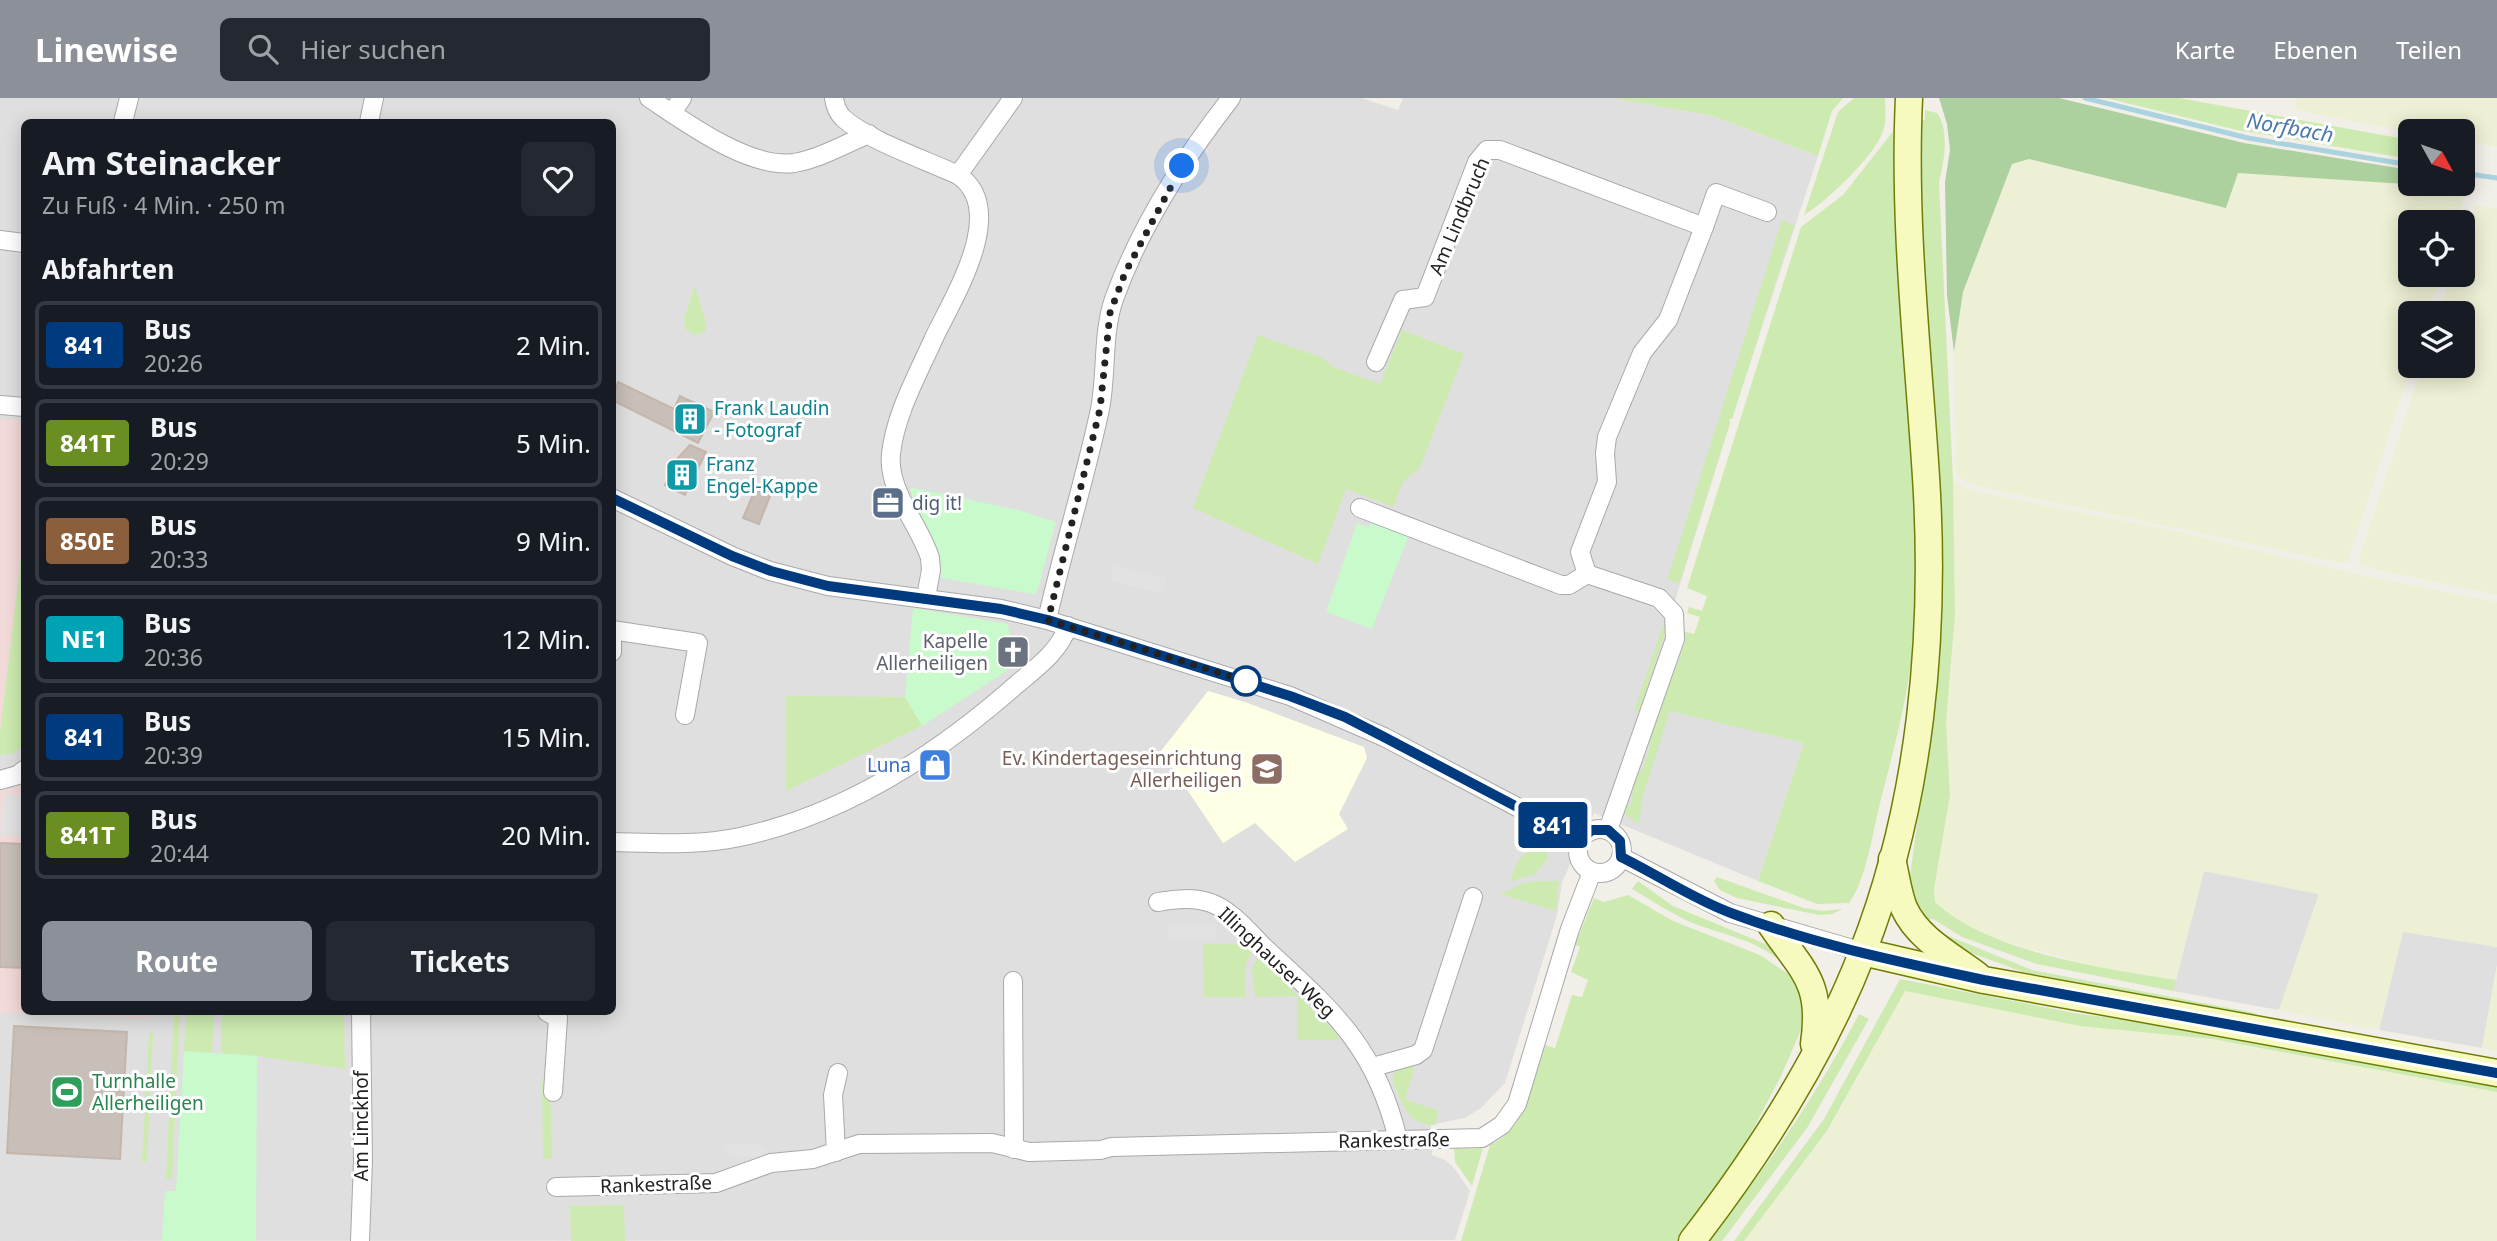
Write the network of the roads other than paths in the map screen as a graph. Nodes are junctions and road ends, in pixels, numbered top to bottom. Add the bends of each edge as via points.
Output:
1 (129, 98) edge
2 (374, 98) edge
3 (649, 98) edge
4 (682, 98) edge
5 (834, 98) edge
6 (1013, 98) edge
7 (1231, 98) edge
8 (1908, 109) edge
9 (672, 113) junction
10 (124, 119) edge
11 (370, 119) edge
12 (869, 134) junction
13 (958, 175) junction
14 (1767, 212) dead end
15 (1704, 227) junction
16 (0, 240) edge
17 (21, 243) edge
18 (1376, 362) dead end
19 (0, 405) edge
20 (21, 407) edge
21 (616, 500) edge
22 (1360, 508) dead end
23 (1587, 574) junction
24 (926, 597) junction
25 (1048, 620) junction
26 (1068, 626) junction
27 (616, 631) edge
28 (685, 715) dead end
29 (21, 772) edge
30 (0, 780) edge
31 (1608, 830) junction
32 (1580, 840) junction
33 (616, 842) edge
34 (1621, 857) junction
35 (1892, 859) junction
36 (1592, 872) junction
37 (1473, 897) dead end
38 (1158, 902) dead end
39 (1771, 925) junction
40 (1863, 952) junction
41 (1984, 980) junction
42 (1013, 981) dead end
43 (360, 1015) edge
44 (552, 1015) edge
45 (1811, 1060) junction
46 (1373, 1067) junction
47 (838, 1073) dead end
48 (2497, 1073) edge
49 (553, 1092) dead end
50 (1398, 1140) junction
51 (1014, 1149) junction
52 (836, 1152) junction
53 (556, 1187) dead end
54 (360, 1241) edge
55 (1692, 1241) edge

1 - 10 street
2 - 11 street
3 - 9 street
4 - 9 street
5 - 12 street via 842,117
6 - 13 street
7 - 25 street via 1165,196 1114,299 1100,409
8 - 35 main road via 1907,200 1926,477 1928,583 1920,710
9 - 12 street via 742,153 774,163 800,162
12 - 13 street
13 - 24 street via 977,200 974,251 898,422 890,458 899,492 930,558
14 - 15 street via 1716,193
15 - 18 street, Am Lindbruch via 1500,150 1487,150 1477,162 1425,297 1403,300
15 - 23 street via 1668,320 1642,354 1608,437 1607,482 1580,552
16 - 17 street
19 - 20 street
21 - 24 street via 771,571 828,586
22 - 23 street via 1561,585
23 - 31 street via 1659,598 1674,614 1676,625
24 - 25 street
25 - 26 street
26 - 32 street via 1345,717
26 - 33 street via 1063,641 1046,659 971,725 914,762 825,808 789,824 737,838
27 - 28 street via 698,643
29 - 30 street
31 - 32 street via 1592,830
31 - 34 street via 1620,841
32 - 36 street via 1580,862
34 - 36 street via 1612,870
34 - 39 street via 1730,913
35 - 40 main road
35 - 41 main road via 1905,908 1918,928
36 - 50 street, Rankestraße via 1512,1113 1482,1138
37 - 46 street via 1423,1050
38 - 46 street, Illinghauser Weg via 1197,899 1227,912 1336,1016
39 - 40 street
39 - 45 main road via 1811,982 1816,1012
40 - 41 main road
40 - 45 main road
41 - 48 main road
42 - 51 street
43 - 54 street, Am Linckhof
44 - 49 street via 558,1018
45 - 55 main road via 1748,1164
46 - 50 street, Illinghauser Weg
47 - 52 street via 833,1095
50 - 51 street, Rankestraße
51 - 52 street, Rankestraße via 992,1143 859,1144
52 - 53 street, Rankestraße via 771,1163 716,1183

